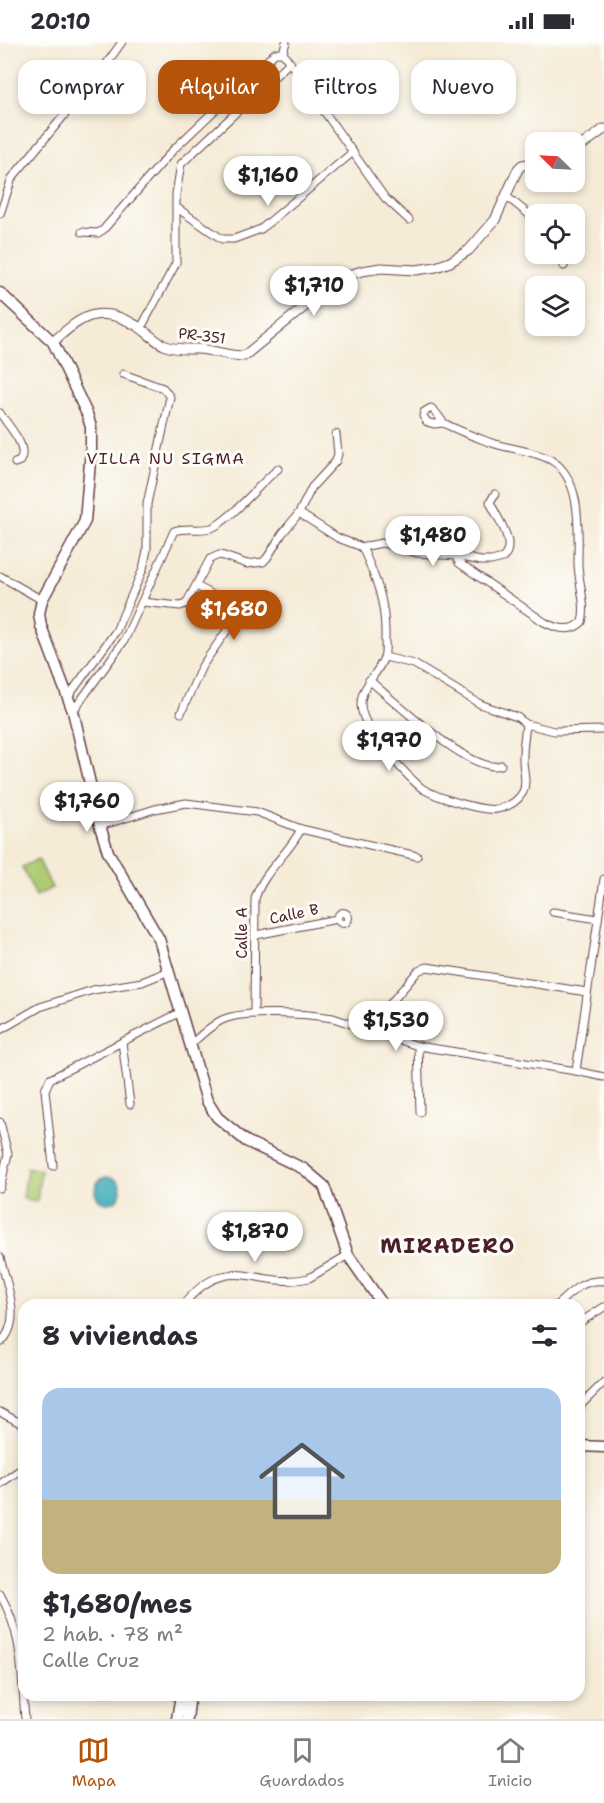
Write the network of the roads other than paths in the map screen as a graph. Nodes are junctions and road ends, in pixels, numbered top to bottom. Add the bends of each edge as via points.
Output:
1 (122, 42) edge
2 (286, 42) edge
3 (283, 53) junction
4 (290, 62) junction
5 (604, 129) edge
6 (585, 143) edge
7 (353, 152) junction
8 (170, 153) junction
9 (181, 164) junction
10 (525, 165) edge
11 (506, 196) junction
12 (177, 208) junction
13 (525, 211) edge
14 (0, 214) edge
15 (409, 220) dead end
16 (82, 232) dead end
17 (0, 293) edge
18 (141, 328) junction
19 (53, 342) junction
20 (123, 374) dead end
21 (0, 413) edge
22 (443, 423) dead end
23 (336, 434) dead end
24 (15, 463) dead end
25 (278, 469) dead end
26 (495, 494) dead end
27 (299, 513) junction
28 (362, 547) junction
29 (456, 556) junction
30 (0, 576) edge
31 (196, 586) junction
32 (42, 600) junction
33 (142, 602) junction
34 (385, 657) junction
35 (369, 680) junction
36 (68, 697) junction
37 (73, 711) junction
38 (181, 713) dead end
39 (526, 724) junction
40 (604, 730) edge
41 (501, 765) dead end
42 (100, 826) junction
43 (301, 829) junction
44 (417, 856) dead end
45 (604, 879) edge
46 (553, 912) dead end
47 (337, 919) dead end
48 (598, 919) junction
49 (256, 936) junction
50 (169, 971) junction
51 (586, 992) junction
52 (181, 1012) junction
53 (254, 1014) junction
54 (0, 1030) edge
55 (368, 1030) junction
56 (122, 1042) junction
57 (190, 1045) junction
58 (418, 1046) junction
59 (576, 1071) junction
60 (604, 1077) edge
61 (130, 1104) dead end
62 (420, 1112) dead end
63 (0, 1122) edge
64 (2, 1142) edge
65 (53, 1166) dead end
66 (0, 1188) edge
67 (348, 1255) junction
68 (0, 1257) edge
69 (604, 1281) edge
70 (189, 1299) edge
71 (379, 1299) edge
72 (564, 1299) edge
73 (604, 1306) edge
74 (585, 1319) edge
75 (0, 1343) edge
76 (604, 1382) edge
77 (585, 1401) edge
78 (0, 1412) edge
79 (18, 1422) edge
80 (585, 1446) edge
81 (604, 1447) edge
82 (18, 1471) edge
83 (0, 1484) edge
84 (0, 1594) edge
85 (18, 1640) edge
86 (24, 1701) edge
87 (180, 1701) edge
88 (189, 1701) edge
89 (25, 1719) edge
90 (177, 1719) edge
91 (187, 1719) edge

1 - 14 street via 12,178
2 - 3 street
3 - 4 street
3 - 8 street via 275,53
4 - 7 street
4 - 9 street
5 - 6 street
7 - 12 street via 261,229 247,235 222,240
7 - 15 street via 385,198
8 - 9 street
8 - 16 street via 103,230
9 - 12 street
10 - 11 street, PR-351 / PR-351 via 518,168
11 - 13 street
11 - 18 street, PR-351 / PR-351 via 485,233 458,258 426,269 381,268 340,278 244,356 176,349 163,345
12 - 18 street via 176,263
17 - 19 main road
18 - 19 street, PR-351 / PR-351 via 111,315 89,316 81,318
19 - 32 main road via 87,414 91,450 85,521
20 - 36 street via 163,388 170,397 147,504 147,550 143,569 116,631
21 - 24 street via 22,446 23,456
22 - 29 street via 546,458 560,468 577,504 582,622 567,629 553,627 459,563
23 - 27 street via 336,460 312,487
25 - 33 street via 211,528 174,531
26 - 29 street via 490,502 507,538 507,555 491,561
27 - 28 street via 338,538
27 - 31 street via 263,562 247,564 224,556 214,557
28 - 29 street via 382,543 417,553
28 - 34 street via 382,597
30 - 32 street
31 - 33 street via 190,601 183,606
31 - 38 street via 222,602 231,620 202,666
32 - 36 main road via 41,626
33 - 37 street via 120,647
34 - 35 street
34 - 39 street via 414,664 480,704
35 - 39 street via 361,706 363,715 406,774 437,796 496,810 514,803 525,784
35 - 41 street via 453,748 490,766
36 - 37 main road
37 - 42 main road
39 - 40 street via 554,730
42 - 43 street via 186,803 257,812
42 - 50 main road via 108,852 159,939
43 - 44 street
43 - 49 street, Calle A via 259,887 255,899
45 - 48 street
46 - 48 street
47 - 49 street, Calle B
48 - 51 street
49 - 53 street, Calle A
50 - 52 main road
50 - 54 street via 142,982 93,990 49,1004
51 - 55 street via 427,967 418,971
51 - 59 street
52 - 56 street
52 - 57 main road
53 - 55 street via 320,1016
53 - 57 street via 220,1020
55 - 58 street
56 - 61 street
56 - 65 street via 47,1083
57 - 67 main road via 202,1090 217,1118 246,1141 304,1169 324,1186
58 - 59 street
58 - 62 street
59 - 60 street
63 - 64 street
64 - 66 street via 8,1154
67 - 70 street via 302,1280 223,1275
67 - 71 main road
68 - 75 street via 13,1320 9,1334
69 - 72 street via 584,1283
73 - 74 street
76 - 77 street
78 - 79 street
80 - 81 main road
82 - 83 street
84 - 85 street
86 - 89 street
87 - 90 main road
88 - 91 main road

